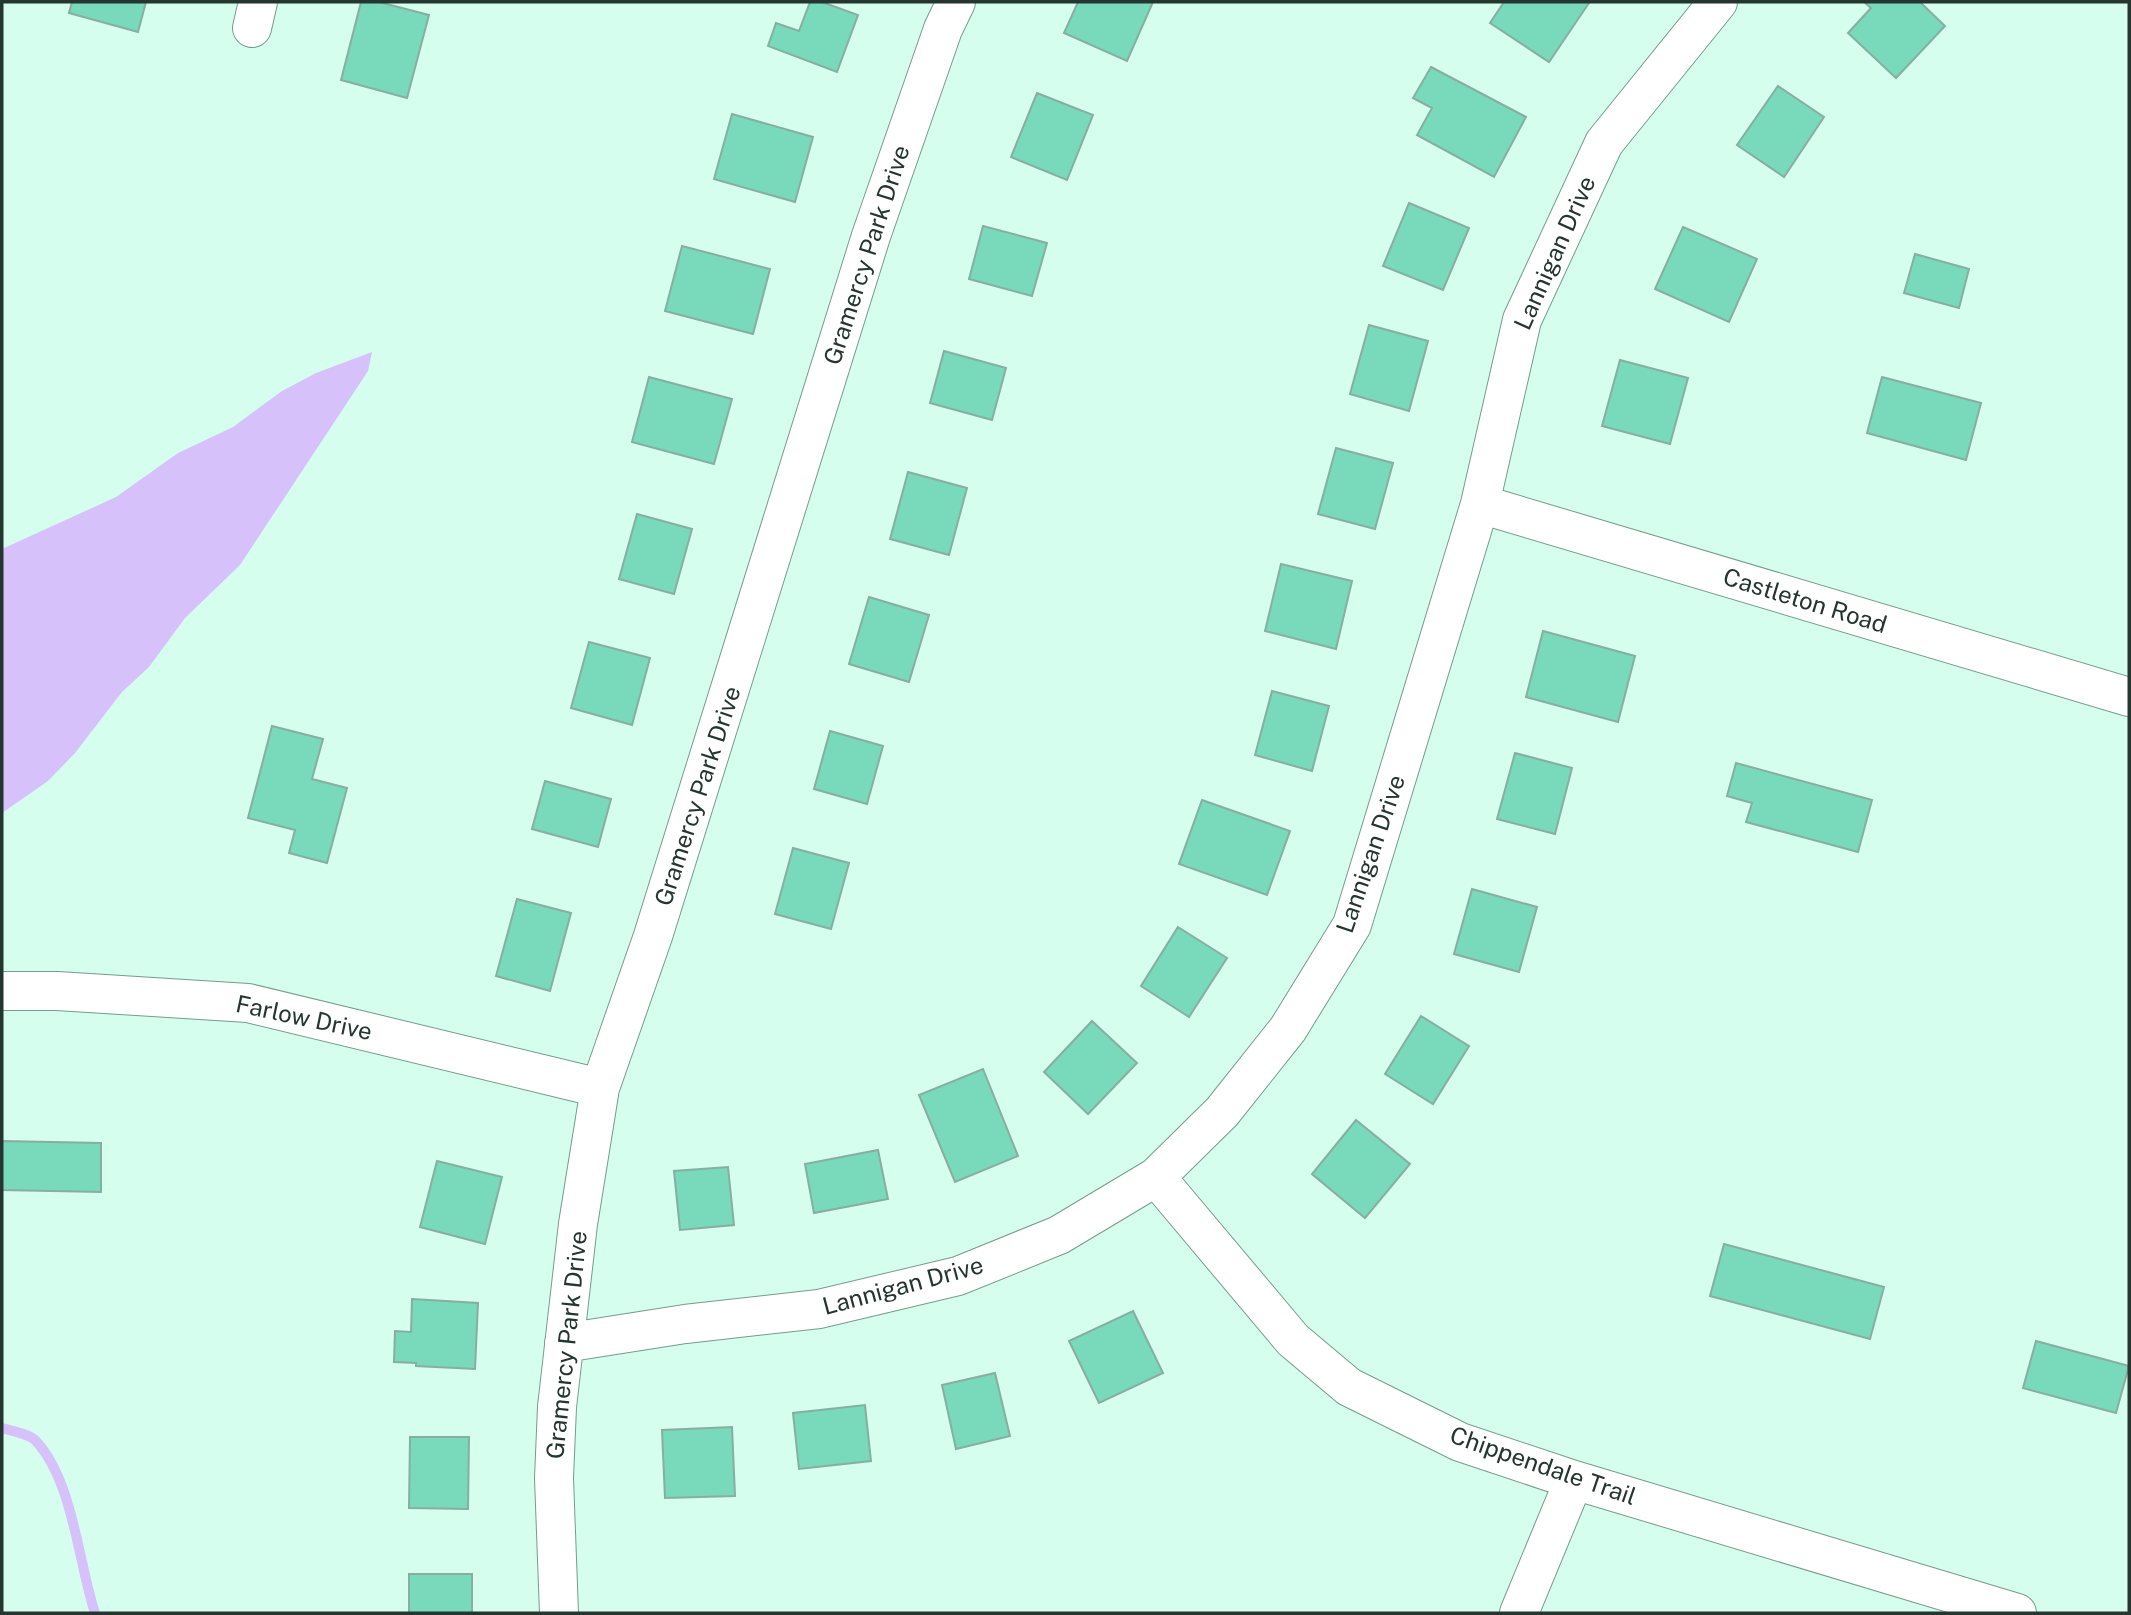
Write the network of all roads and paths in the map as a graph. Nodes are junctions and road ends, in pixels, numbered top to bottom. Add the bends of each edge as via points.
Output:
1 (956, 2) edge
2 (1718, 2) edge
3 (1480, 504) junction
4 (2129, 697) edge
5 (2, 991) edge
6 (600, 1088) junction
7 (1156, 1177) junction
8 (564, 1343) junction
9 (1574, 1480) junction
10 (559, 1613) edge
11 (1519, 1613) edge
12 (2017, 1613) edge

1 - 6 street, Gramercy Park Drive via 871,236 670,885
2 - 3 street, Lannigan Drive via 1604,143 1521,320
3 - 4 street, Castleton Road
3 - 7 street, Lannigan Drive via 1352,925 1288,1029 1222,1112
5 - 6 street, Farlow Drive via 248,1003
6 - 8 street, Gramercy Park Drive
7 - 8 street, Lannigan Drive via 1059,1235 958,1276 819,1309
7 - 9 street, Chippendale Trail via 1293,1340 1349,1387 1460,1442
8 - 10 street, Gramercy Park Drive via 554,1478
9 - 11 street
9 - 12 street, Chippendale Trail

